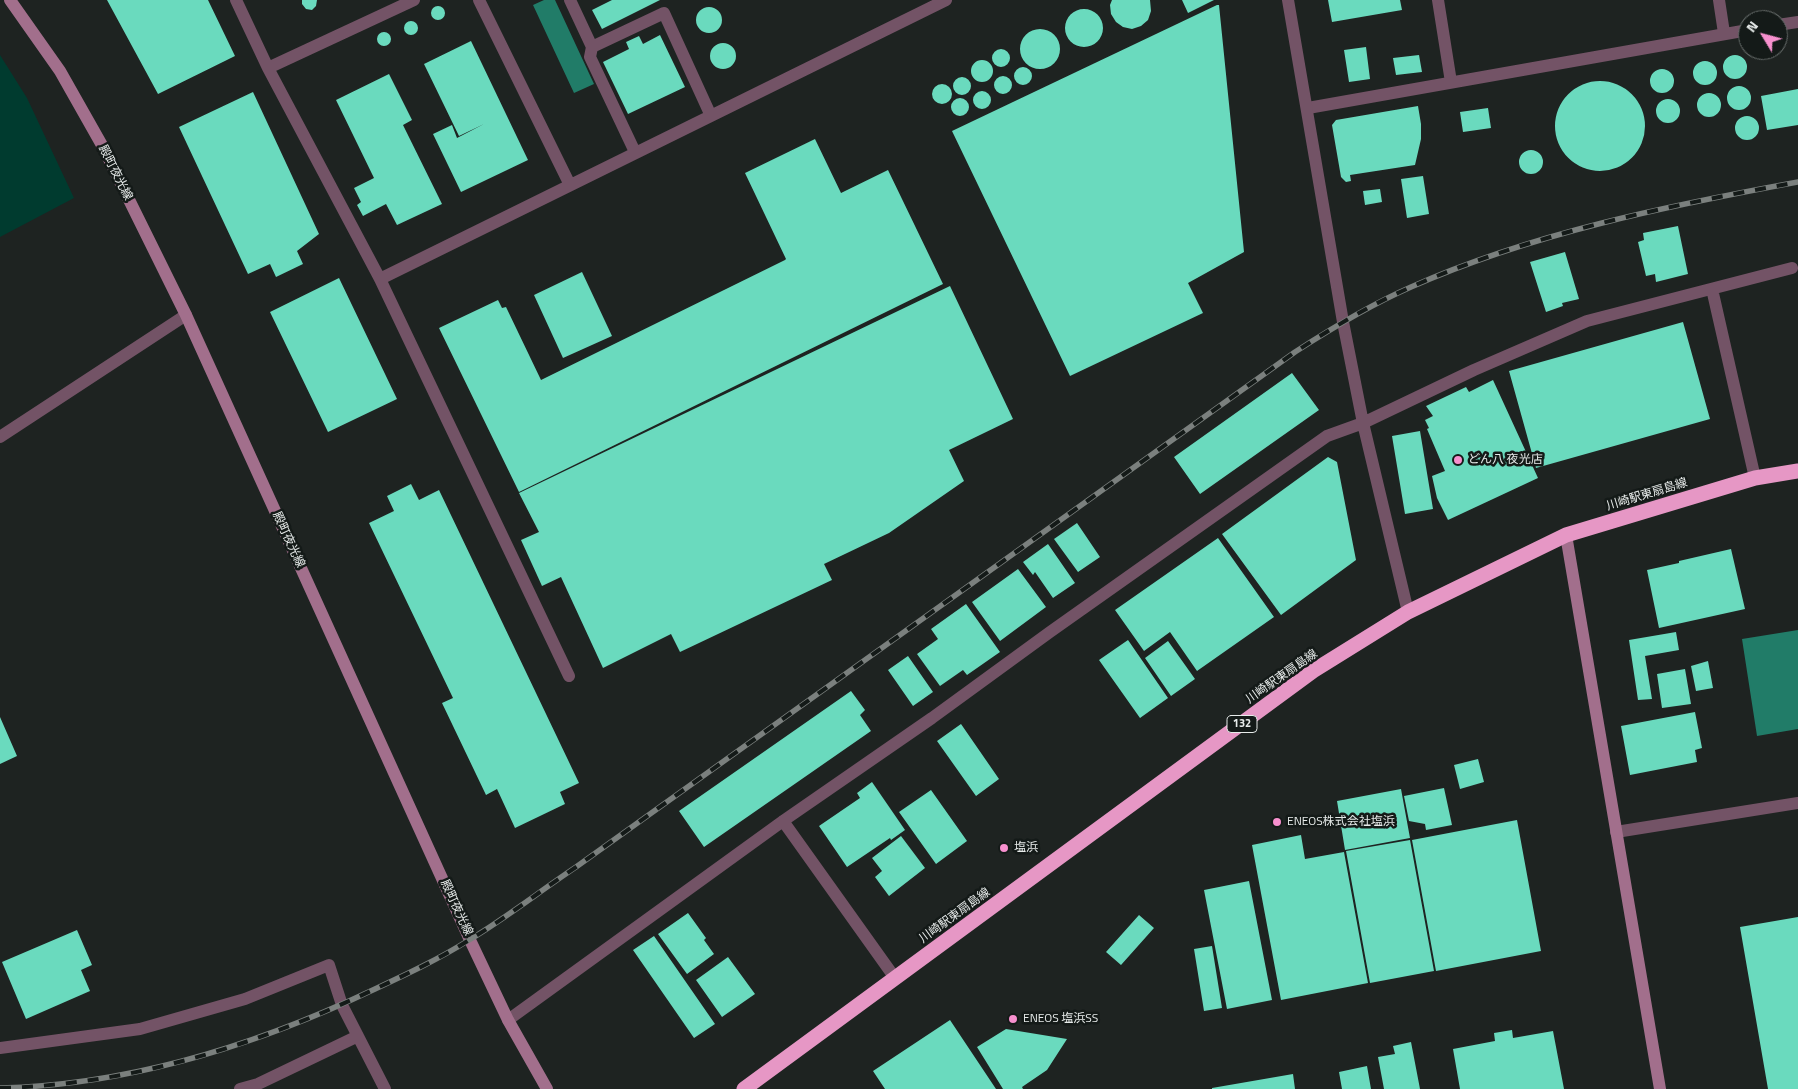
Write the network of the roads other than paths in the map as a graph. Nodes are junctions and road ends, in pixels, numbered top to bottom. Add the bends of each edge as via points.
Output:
1 (10, 0) edge
2 (236, 0) edge
3 (414, 0) edge
4 (480, 0) edge
5 (570, 0) edge
6 (946, 0) edge
7 (1288, 0) edge
8 (1438, 0) edge
9 (1719, 0) edge
10 (1738, 31) edge
11 (1724, 33) junction
12 (592, 47) junction
13 (268, 68) junction
14 (1451, 82) junction
15 (1308, 108) junction
16 (711, 116) junction
17 (635, 152) junction
18 (570, 185) junction
19 (1792, 268) dead end
20 (380, 279) junction
21 (1712, 289) junction
22 (186, 316) junction
23 (1363, 423) junction
24 (0, 437) edge
25 (1798, 471) edge
26 (1755, 478) junction
27 (1566, 535) junction
28 (1408, 612) junction
29 (569, 676) dead end
30 (1798, 803) edge
31 (783, 821) junction
32 (1616, 832) junction
33 (895, 978) junction
34 (508, 1020) junction
35 (358, 1036) junction
36 (0, 1048) edge
37 (240, 1089) edge
38 (385, 1089) edge
39 (547, 1089) edge
40 (744, 1089) edge
41 (1660, 1089) edge

1 - 22 street, 殿町夜光線 via 60,71 103,147
2 - 13 street
3 - 13 street
4 - 18 street
5 - 12 street
6 - 16 street
7 - 15 street
8 - 14 street
9 - 11 street
10 - 11 street
11 - 14 street
12 - 16 street via 664,13
12 - 17 street via 590,57
13 - 20 street
14 - 15 street
15 - 23 street via 1336,284
16 - 17 street
17 - 18 street
18 - 20 street
19 - 21 street
20 - 29 street
21 - 23 street via 1587,321
21 - 26 street
22 - 24 street
22 - 34 street, 殿町夜光線
23 - 28 street
23 - 31 street via 1327,436
25 - 26 highway, 川崎駅東扇島線 / 132
26 - 27 highway, 川崎駅東扇島線 / 132
27 - 28 highway, 川崎駅東扇島線 / 132
27 - 32 street
28 - 33 highway, 川崎駅東扇島線 / 132 via 1313,671
30 - 32 street
31 - 33 street
31 - 34 street
32 - 41 street
33 - 40 highway, 川崎駅東扇島線 / 132
34 - 39 street, 殿町夜光線
35 - 36 street via 342,1005 329,964 245,999 140,1029
35 - 37 street via 258,1084
35 - 38 street

